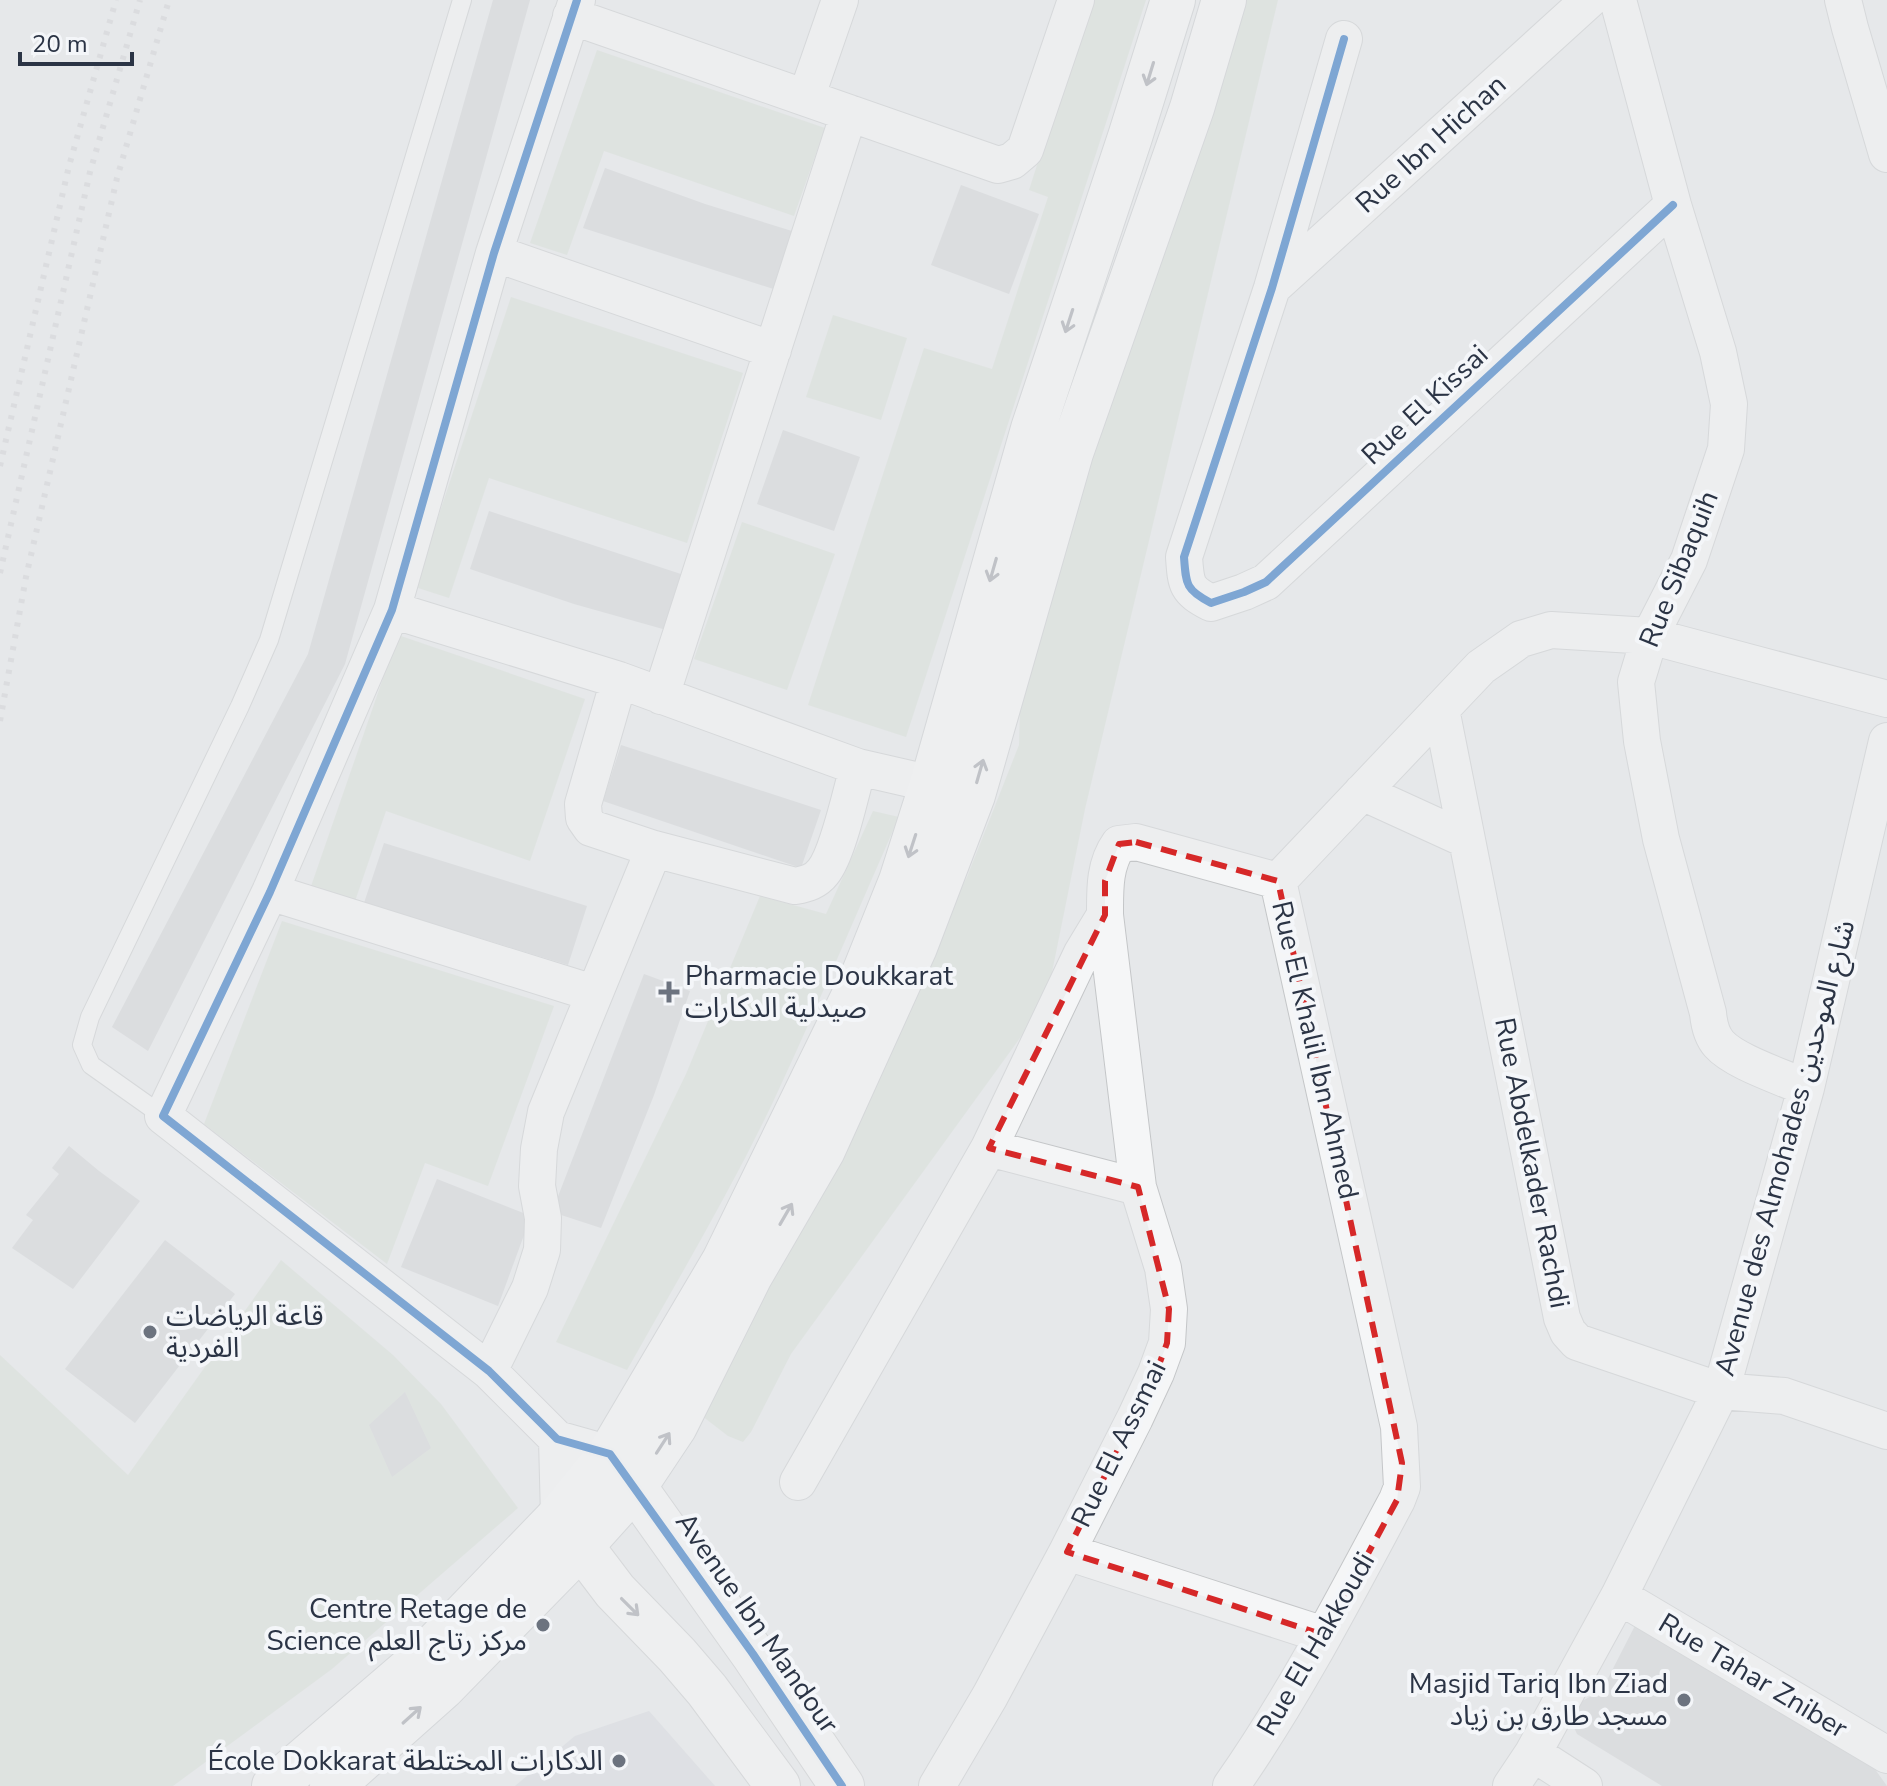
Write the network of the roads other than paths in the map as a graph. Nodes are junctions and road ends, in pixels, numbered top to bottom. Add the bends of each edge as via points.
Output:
1 (462, 0) edge
2 (840, 0) edge
3 (1076, 0) edge
4 (1173, 0) edge
5 (1224, 0) edge
6 (1589, 0) edge
7 (1618, 0) edge
8 (1843, 0) edge
9 (574, 8) edge
10 (1344, 39) dead end
11 (806, 98) junction
12 (849, 113) junction
13 (1887, 154) edge
14 (1673, 205) junction
15 (494, 253) junction
16 (1272, 288) junction
17 (773, 350) junction
18 (392, 610) junction
19 (1650, 636) junction
20 (619, 680) junction
21 (661, 696) junction
22 (1887, 699) edge
23 (1441, 709) junction
24 (1887, 741) edge
25 (858, 767) junction
26 (932, 784) junction
27 (1362, 792) junction
28 (1467, 840) junction
29 (654, 849) junction
30 (1278, 881) junction
31 (270, 892) junction
32 (1105, 898) junction
33 (593, 993) junction
34 (1806, 1088) junction
35 (163, 1116) junction
36 (989, 1148) junction
37 (1138, 1187) junction
38 (489, 1371) junction
39 (1721, 1391) junction
40 (1887, 1431) edge
41 (557, 1439) junction
42 (623, 1470) junction
43 (798, 1482) dead end
44 (1397, 1500) joint
45 (570, 1532) junction
46 (1067, 1552) junction
47 (1619, 1596) junction
48 (1324, 1635) junction
49 (1533, 1753) junction
50 (1887, 1755) edge
51 (274, 1786) edge
52 (332, 1786) edge
53 (778, 1786) edge
54 (842, 1786) edge
55 (937, 1786) edge
56 (1231, 1786) edge
57 (1511, 1786) edge
58 (1584, 1786) edge

1 - 35 lane via 269,640 90,1017 82,1045 91,1065
2 - 11 street
3 - 12 street via 1030,138 1012,161 998,165
4 -> 26 main road via 1033,429
42 -> 5 main road via 675,1426 750,1276 823,1150 915,947 973,795 1071,453 1192,108
6 - 16 street, Rue Ibn Hichan
7 - 14 street, Rue Sibaquih
8 - 13 street
9 - 11 street
9 - 15 street
10 - 16 street
11 - 12 street
12 - 17 street
14 - 16 street, Rue El Kissai via 1266,582 1211,603 1193,593 1184,557
14 - 19 street, Rue Sibaquih via 1729,404 1726,449 1689,560
15 - 17 street
15 - 18 street
17 - 21 street
18 - 20 street
18 - 31 street
19 - 22 street, Rue El Khalil Ibn Ahmed
19 - 23 street, Rue El Khalil Ibn Ahmed via 1551,630 1521,639 1481,667
19 - 34 street, Rue Sibaquih via 1636,682 1642,741 1709,1027 1732,1055
20 - 21 street
20 - 29 street via 583,804 584,818 591,828
21 - 25 street
23 - 27 street, Rue El Khalil Ibn Ahmed
23 - 28 street, Rue Abdelkader Rachdi
24 - 34 street, Avenue des Almohades شارع الموحدين
25 - 26 street
25 - 29 street via 831,860 810,883 795,886
26 -> 42 main road via 860,983
27 - 28 street
27 - 30 street, Rue El Khalil Ibn Ahmed
28 - 39 street, Rue Abdelkader Rachdi via 1568,1332 1577,1342
29 - 33 street
30 - 32 street via 1136,842 1119,844 1112,855
30 - 44 street, Rue El Khalil Ibn Ahmed via 1399,1427 1402,1487
31 - 33 street
31 - 35 street
32 - 36 street
32 - 37 street, Rue El Assmai
33 - 38 street via 546,1112 537,1186 542,1250 530,1288
34 - 39 street, Avenue des Almohades شارع الموحدين
35 - 38 street
36 - 37 street
36 - 43 street
37 - 46 street, Rue El Assmai via 1163,1268 1167,1343
38 - 41 street
39 - 40 street, Rue Abdelkader Rachdi via 1784,1396
39 - 47 street, Avenue des Almohades شارع الموحدين
41 - 42 street
41 - 45 street
42 - 45 main road
42 - 54 main road, Avenue Ibn Mandour
44 - 48 street, Rue El Hakkoudi
45 - 51 main road
52 -> 45 main road via 443,1687
45 -> 53 main road via 615,1591 697,1678
46 - 48 street
46 - 55 street, Rue El Assmai
47 - 49 street, Avenue des Almohades شارع الموحدين
47 - 50 street, Rue Tahar Zniber
48 - 56 street, Rue El Hakkoudi
49 - 57 street, Avenue des Almohades شارع الموحدين
49 - 58 street

